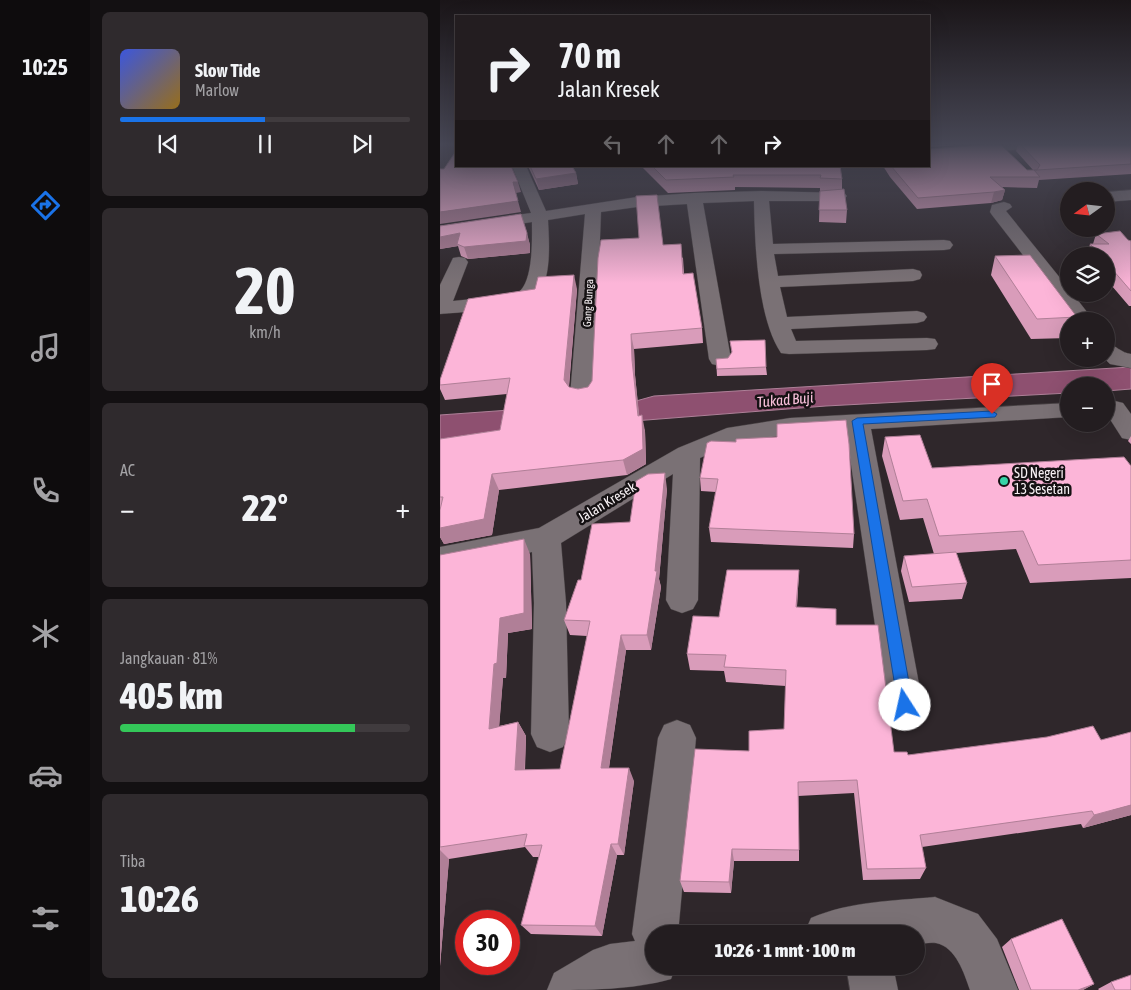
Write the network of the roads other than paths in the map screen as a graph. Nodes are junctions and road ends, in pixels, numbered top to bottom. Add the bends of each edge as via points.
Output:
1 (530, 191) edge
2 (1131, 195) edge
3 (761, 196) junction
4 (839, 196) edge
5 (1115, 196) edge
6 (694, 198) junction
7 (1004, 207) dead end
8 (593, 209) junction
9 (540, 215) junction
10 (440, 231) edge
11 (944, 245) dead end
12 (764, 250) junction
13 (459, 262) dead end
14 (913, 275) dead end
15 (769, 282) junction
16 (440, 308) edge
17 (1077, 312) edge
18 (917, 317) dead end
19 (779, 323) junction
20 (927, 344) dead end
21 (720, 359) edge
22 (582, 396) edge
23 (1117, 408) edge
24 (1060, 410) edge
25 (857, 421) junction
26 (1131, 432) edge
27 (687, 454) junction
28 (546, 538) junction
29 (440, 559) edge
30 (682, 600) dead end
31 (905, 705) dead end
32 (550, 734) dead end
33 (678, 738) dead end
34 (915, 925) edge
35 (639, 960) edge
36 (868, 975) edge
37 (571, 990) edge
38 (874, 990) edge
39 (994, 990) edge

1 - 9 street
2 - 5 street
3 - 4 street
3 - 6 street
3 - 12 street
6 - 8 street
6 - 21 street
7 - 17 street via 998,208 998,212
8 - 9 street
8 - 22 street, Gang Bunga
9 - 10 street
9 - 16 street via 540,259 532,290 525,298
11 - 12 street
12 - 15 street
13 - 16 street
14 - 15 street
15 - 19 street
18 - 19 street
19 - 20 street via 786,344 796,349
23 - 26 street
24 - 25 street, Jalan Kresek
25 - 27 street, Jalan Kresek via 790,426 727,436
25 - 31 street
27 - 28 street, Jalan Kresek
27 - 30 street
28 - 29 street, Jalan Kresek
28 - 32 street via 550,603
33 - 35 street
34 - 39 street via 935,920 962,930 981,954
35 - 37 street
36 - 38 street

